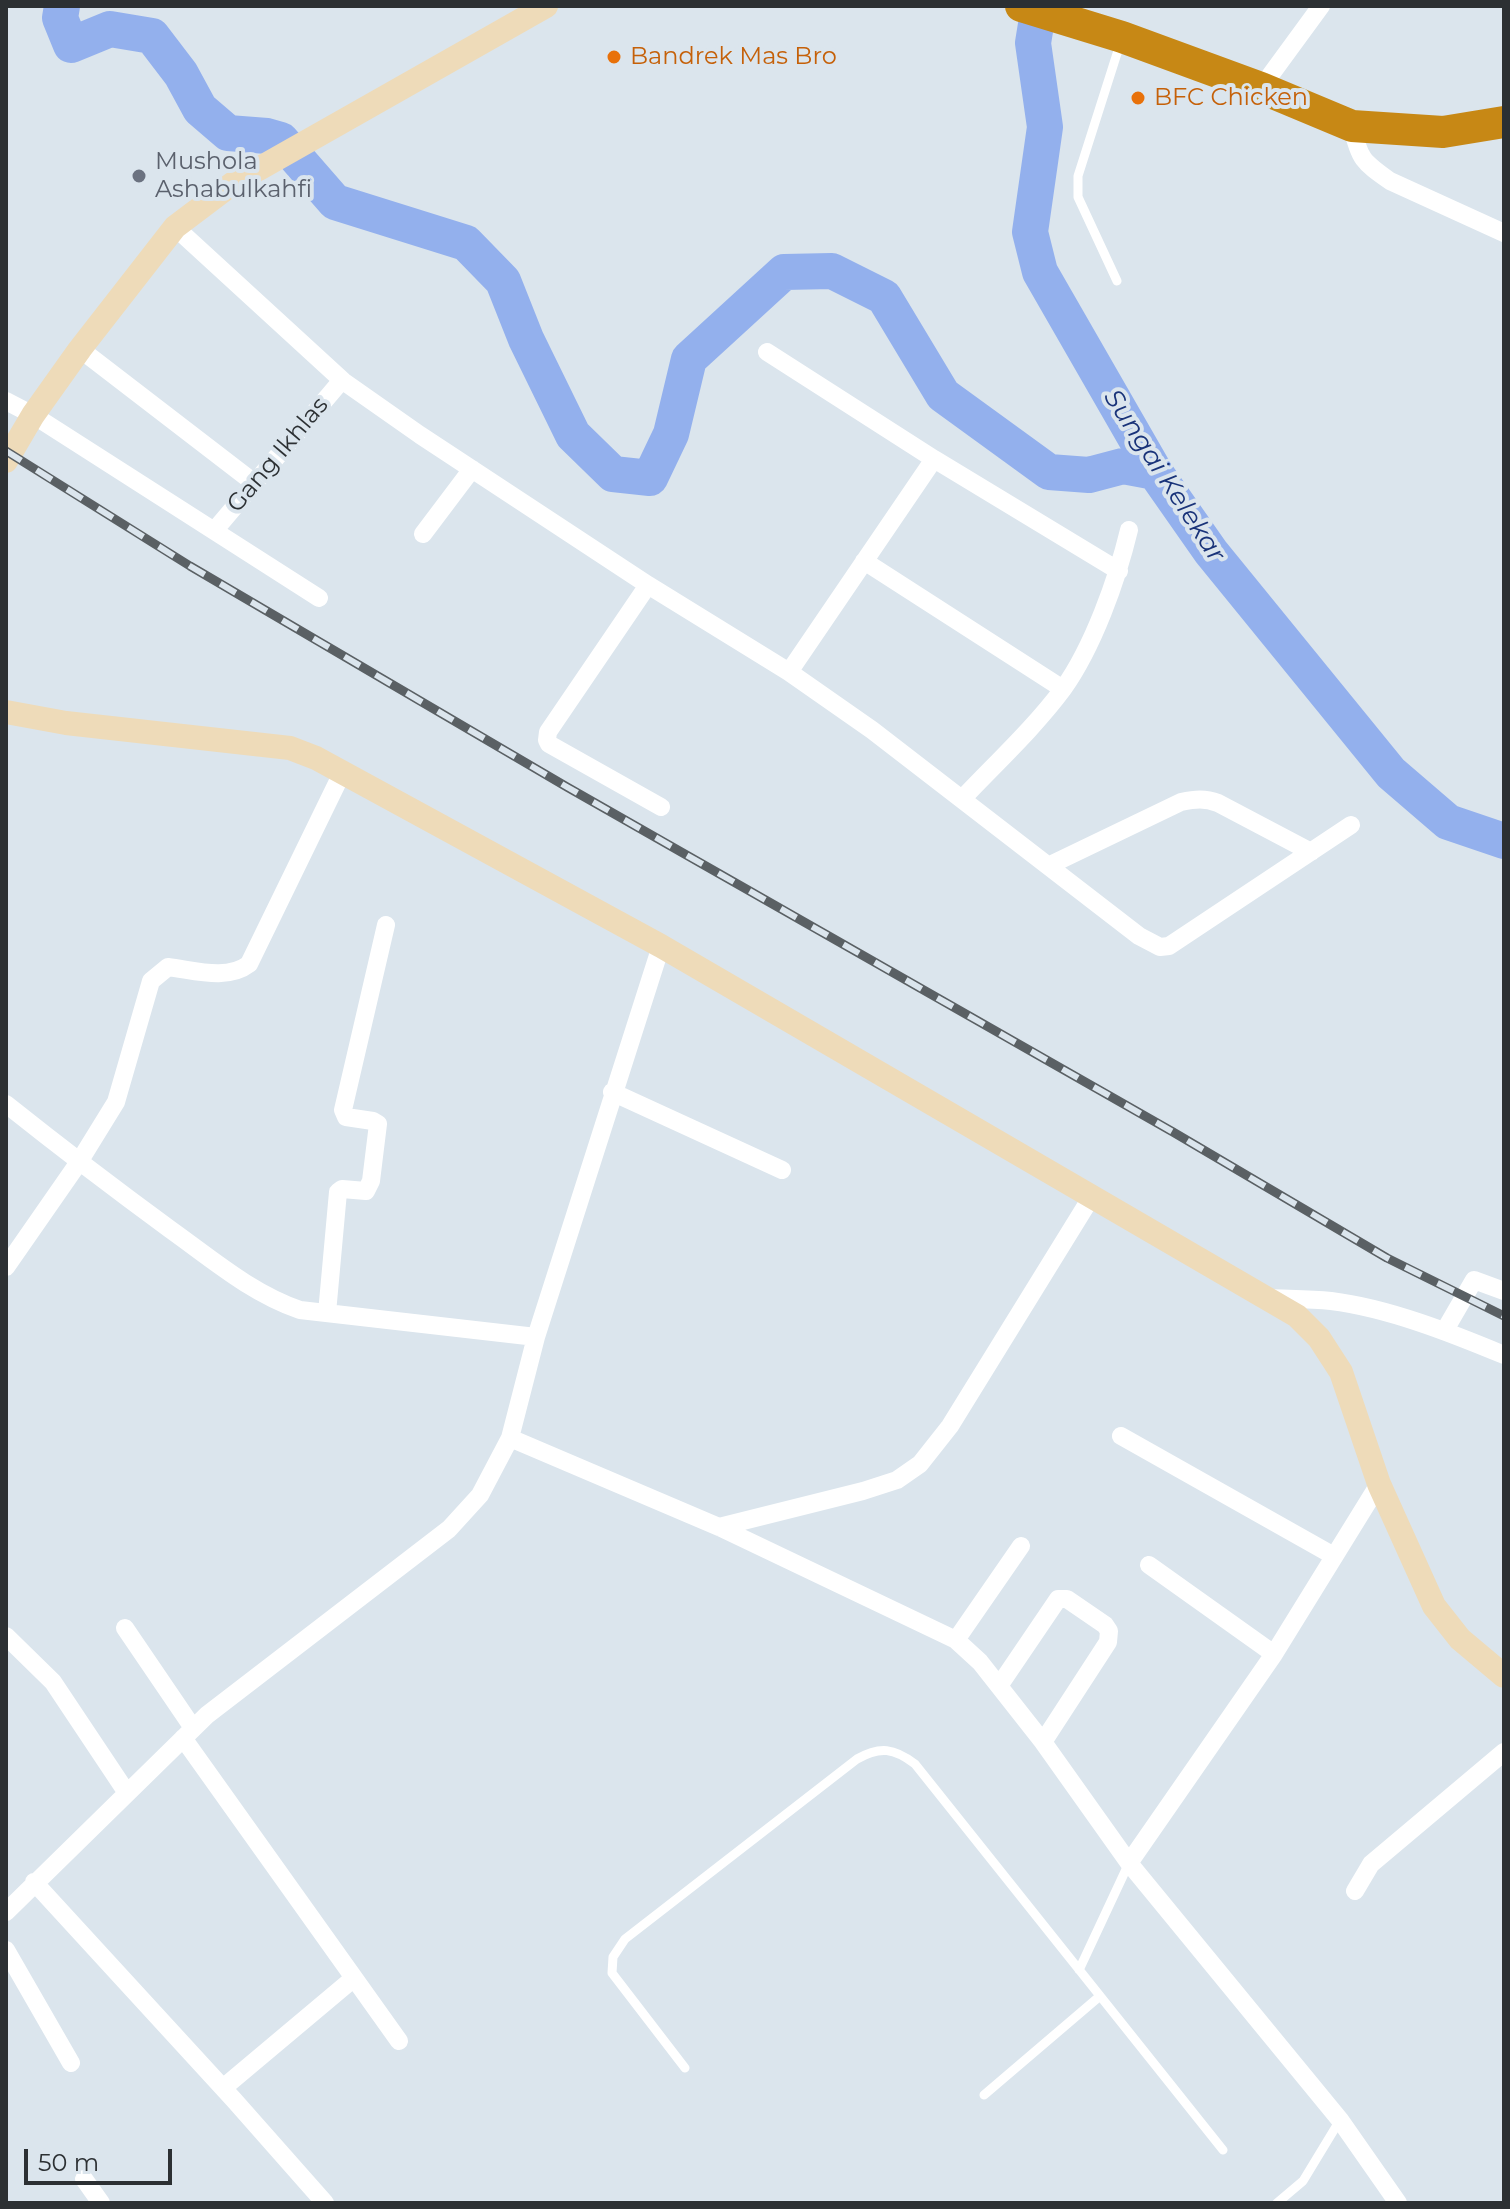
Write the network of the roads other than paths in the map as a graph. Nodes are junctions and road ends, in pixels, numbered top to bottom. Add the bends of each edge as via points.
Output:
1 (546, 6) edge
2 (1021, 6) edge
3 (1321, 6) edge
4 (1122, 37) junction
5 (1261, 88) junction
6 (1504, 122) edge
7 (1352, 126) junction
8 (175, 227) junction
9 (1504, 233) edge
10 (1117, 281) dead end
11 (80, 349) junction
12 (767, 352) dead end
13 (342, 380) junction
14 (6, 401) edge
15 (33, 415) junction
16 (934, 459) junction
17 (6, 461) edge
18 (472, 469) junction
19 (253, 482) junction
20 (1129, 530) dead end
21 (214, 531) junction
22 (423, 534) dead end
23 (864, 561) junction
24 (1119, 571) junction
25 (648, 585) junction
26 (319, 598) dead end
27 (789, 672) junction
28 (1063, 689) junction
29 (6, 712) edge
30 (343, 771) junction
31 (963, 798) junction
32 (661, 807) dead end
33 (1351, 825) dead end
34 (1311, 852) junction
35 (1050, 865) junction
36 (386, 925) dead end
37 (661, 946) junction
38 (612, 1092) junction
39 (6, 1104) edge
40 (79, 1162) junction
41 (782, 1170) dead end
42 (1092, 1196) junction
43 (6, 1267) edge
44 (1504, 1291) edge
45 (1268, 1298) junction
46 (327, 1313) junction
47 (1445, 1330) junction
48 (536, 1337) junction
49 (1504, 1355) edge
50 (1121, 1436) dead end
51 (510, 1438) junction
52 (1379, 1484) junction
53 (719, 1527) junction
54 (1021, 1546) dead end
55 (1334, 1556) junction
56 (1149, 1565) dead end
57 (125, 1628) dead end
58 (6, 1636) edge
59 (956, 1640) junction
60 (1274, 1654) junction
61 (1504, 1676) edge
62 (999, 1686) junction
63 (188, 1733) junction
64 (1043, 1742) junction
65 (1504, 1752) edge
66 (127, 1793) junction
67 (1129, 1863) junction
68 (34, 1882) junction
69 (1355, 1891) dead end
70 (6, 1912) edge
71 (6, 1950) edge
72 (1079, 1970) junction
73 (354, 1978) junction
74 (1100, 1996) junction
75 (399, 2041) dead end
76 (71, 2063) dead end
77 (685, 2068) dead end
78 (223, 2088) junction
79 (984, 2095) dead end
80 (1340, 2120) junction
81 (1223, 2150) dead end
82 (84, 2179) dead end
83 (320, 2201) edge
84 (101, 2203) edge
85 (1277, 2203) edge
86 (1398, 2203) edge

1 - 8 street via 232,184
2 - 4 highway
3 - 5 street
4 - 5 highway
4 - 10 lane via 1077,188
5 - 7 highway
6 - 7 highway via 1443,132
7 - 9 street via 1361,159 1375,171
8 - 11 street
8 - 13 street
11 - 15 street
11 - 19 street
12 - 16 street
13 - 18 street
13 - 19 street, Gang Ikhlas
14 - 15 street
15 - 17 street
15 - 21 street
16 - 23 street
16 - 24 street
18 - 22 street
18 - 25 street
19 - 21 street, Gang Ikhlas
20 - 24 street
21 - 26 street
23 - 27 street
23 - 28 street
24 - 28 street
25 - 27 street
25 - 32 street via 547,740
27 - 31 street
28 - 31 street
29 - 30 street via 290,748
30 - 37 street
30 - 40 street via 249,964 226,974 168,967 151,981 116,1102
31 - 35 street
33 - 34 street
34 - 35 street via 1204,799 1181,802
34 - 35 street via 1160,947
36 - 46 street via 343,1110 346,1117 378,1124 373,1168 366,1191 338,1192
37 - 38 street
37 - 42 street
38 - 41 street
38 - 48 street
39 - 40 street
40 - 43 street
40 - 46 street via 252,1289 300,1310
42 - 45 street
42 - 53 street via 950,1426 920,1464 897,1480 863,1491
44 - 47 street via 1474,1280
45 - 47 street via 1332,1301
45 - 52 street via 1319,1338 1341,1372
46 - 48 street
47 - 49 street
48 - 51 street
50 - 55 street
51 - 53 street
51 - 63 street via 480,1495 457,1522
52 - 55 street
52 - 61 street via 1434,1606 1460,1639
53 - 59 street
54 - 59 street
55 - 60 street
56 - 60 street
57 - 63 street
58 - 66 street via 53,1682
59 - 62 street
60 - 67 street
62 - 64 street
62 - 64 street via 1058,1599 1067,1599 1105,1625 1108,1642
63 - 66 street
63 - 73 street
64 - 67 street
65 - 69 street via 1371,1864
66 - 68 street
67 - 72 lane
67 - 80 street
68 - 70 street
68 - 78 street
71 - 76 street
72 - 74 lane
72 - 77 lane via 915,1764 888,1749 873,1750 625,1939 613,1957 612,1973
73 - 75 street
73 - 78 street
74 - 79 lane
74 - 81 lane
78 - 83 street
80 - 85 lane via 1303,2181
80 - 86 street
82 - 84 street

